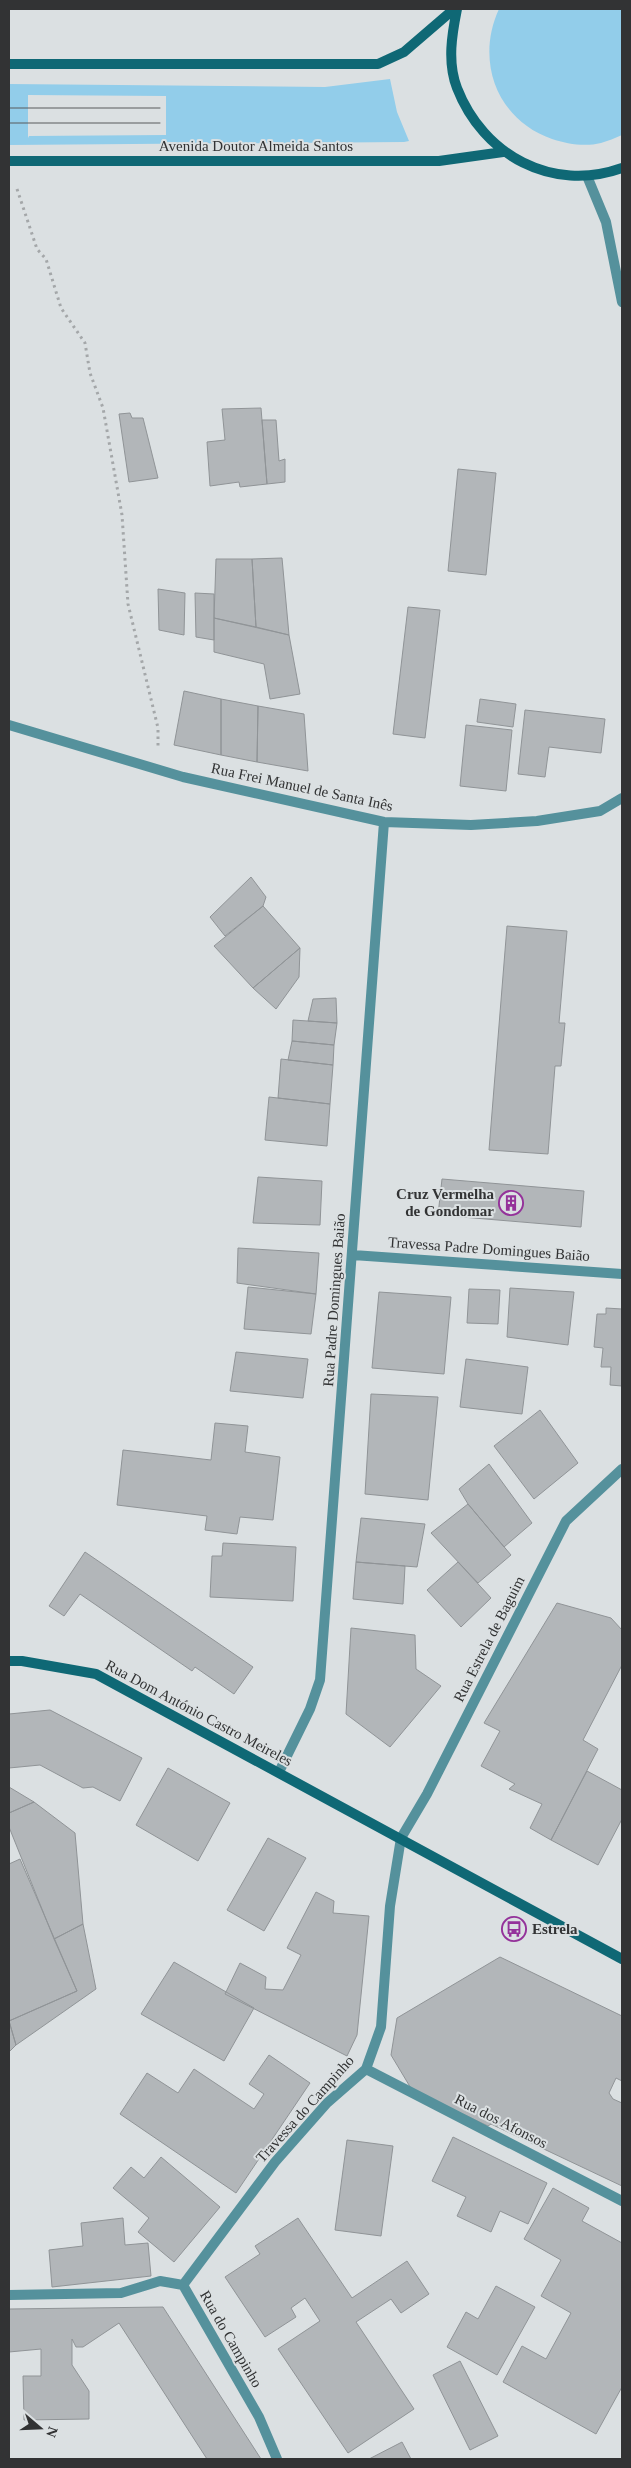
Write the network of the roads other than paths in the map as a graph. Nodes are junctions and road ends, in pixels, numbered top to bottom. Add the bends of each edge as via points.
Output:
1 (456, 9) edge
2 (9, 64) edge
3 (503, 152) junction
4 (9, 161) edge
5 (622, 168) edge
6 (587, 176) junction
7 (622, 302) edge
8 (9, 725) edge
9 (622, 798) edge
10 (384, 822) junction
11 (353, 1255) junction
12 (622, 1274) edge
13 (622, 1469) edge
14 (9, 1662) edge
15 (279, 1772) junction
16 (401, 1838) junction
17 (622, 1959) edge
18 (366, 2069) junction
19 (622, 2200) edge
20 (183, 2285) junction
21 (9, 2296) edge
22 (277, 2459) edge

1 - 2 main road via 404,52 378,64
1 - 3 main road via 450,46 456,86 474,122
3 - 4 main road, Avenida Doutor Almeida Santos via 440,161
3 - 6 main road via 528,166 557,175
5 - 6 main road
6 - 7 street via 606,222
8 - 10 street, Rua Frei Manuel de Santa Inês via 159,769
9 - 10 street, Rua Frei Manuel de Santa Inês via 600,811 537,821 471,825
10 - 11 street, Rua Padre Domingues Baião
11 - 12 street, Travessa Padre Domingues Baião
11 - 15 street, Rua Padre Domingues Baião via 320,1680 310,1709
13 - 16 street, Rua Estrela de Baguim via 566,1521 427,1794
14 - 15 main road, Rua Dom António Castro Meireles via 22,1661 96,1674
15 - 16 main road, Rua Dom António Castro Meireles
16 - 17 main road, Rua Dom António Castro Meireles
16 - 18 street, Travessa do Campinho via 390,1906 381,2027
18 - 19 street, Rua dos Afonsos
18 - 20 street, Travessa do Campinho via 328,2103 275,2162
20 - 21 street, Rua do Campinho via 160,2281 120,2293
20 - 22 street, Rua do Campinho via 259,2417

